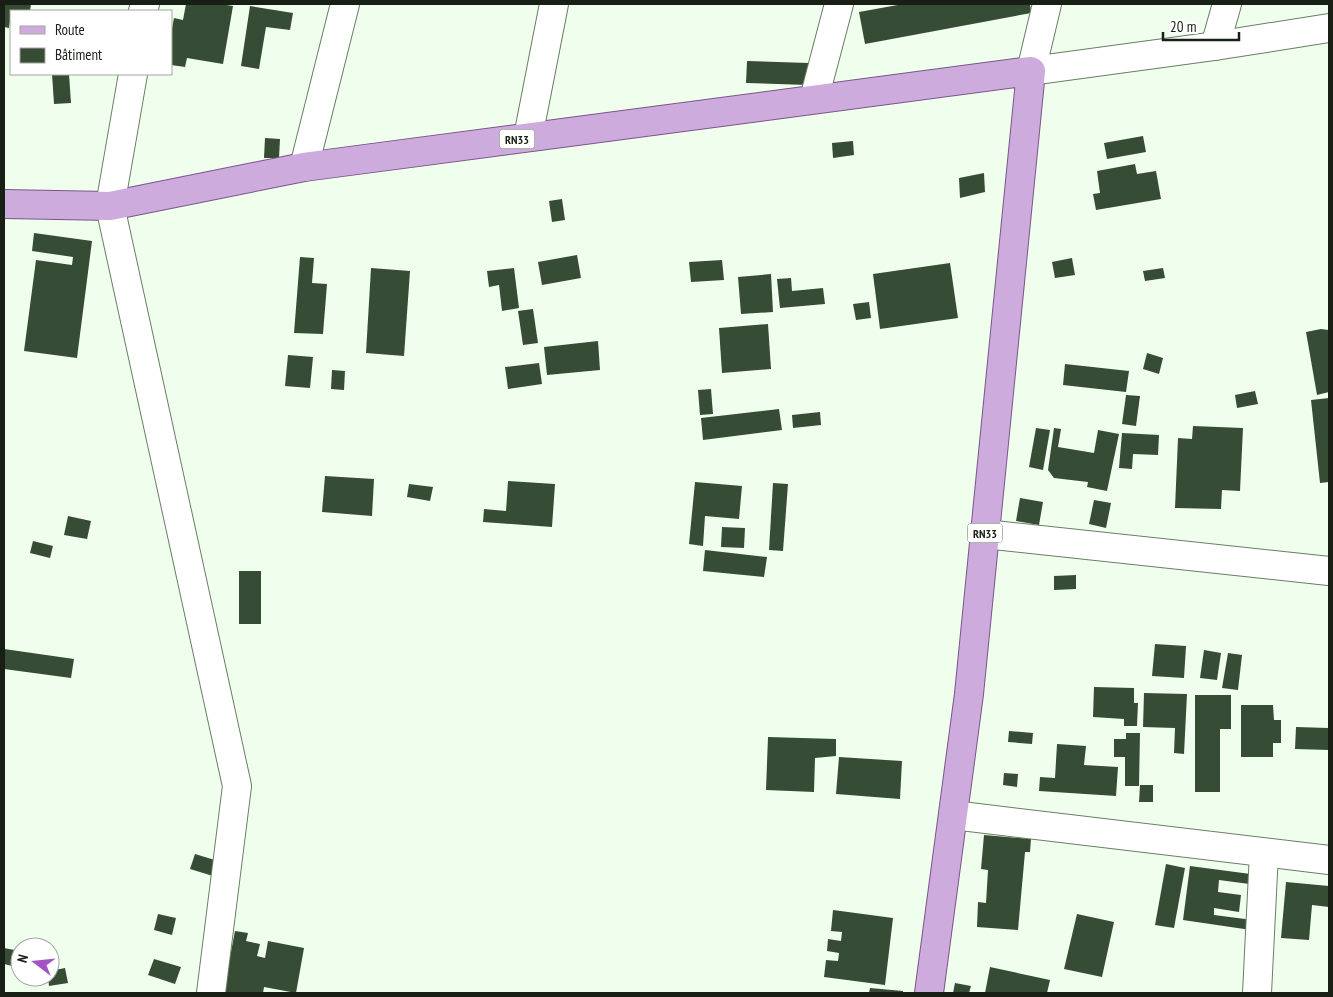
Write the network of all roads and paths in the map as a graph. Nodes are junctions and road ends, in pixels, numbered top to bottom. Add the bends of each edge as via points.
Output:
1 (345, 4) edge
2 (554, 4) edge
3 (839, 4) edge
4 (1047, 4) edge
5 (1227, 4) edge
6 (1328, 34) edge
7 (1215, 46) junction
8 (1031, 71) junction
9 (133, 75) edge
10 (814, 99) junction
11 (528, 137) junction
12 (304, 167) junction
13 (4, 204) edge
14 (110, 206) junction
15 (985, 534) junction
16 (1329, 571) edge
17 (953, 815) junction
18 (1264, 853) junction
19 (1329, 860) edge
20 (211, 993) edge
21 (928, 993) edge
22 (1257, 993) edge

1 - 12 street
2 - 11 street
3 - 10 street
4 - 8 street
5 - 7 street
6 - 7 street
7 - 8 street
8 - 10 main road, RN33
8 - 15 main road, RN33
9 - 14 street
10 - 11 main road, RN33
11 - 12 main road, RN33
12 - 14 main road, RN33
13 - 14 main road, RN33
14 - 20 street via 237,786
15 - 16 street
15 - 17 main road, RN33
17 - 18 street
17 - 21 main road, RN33
18 - 19 street
18 - 22 street

